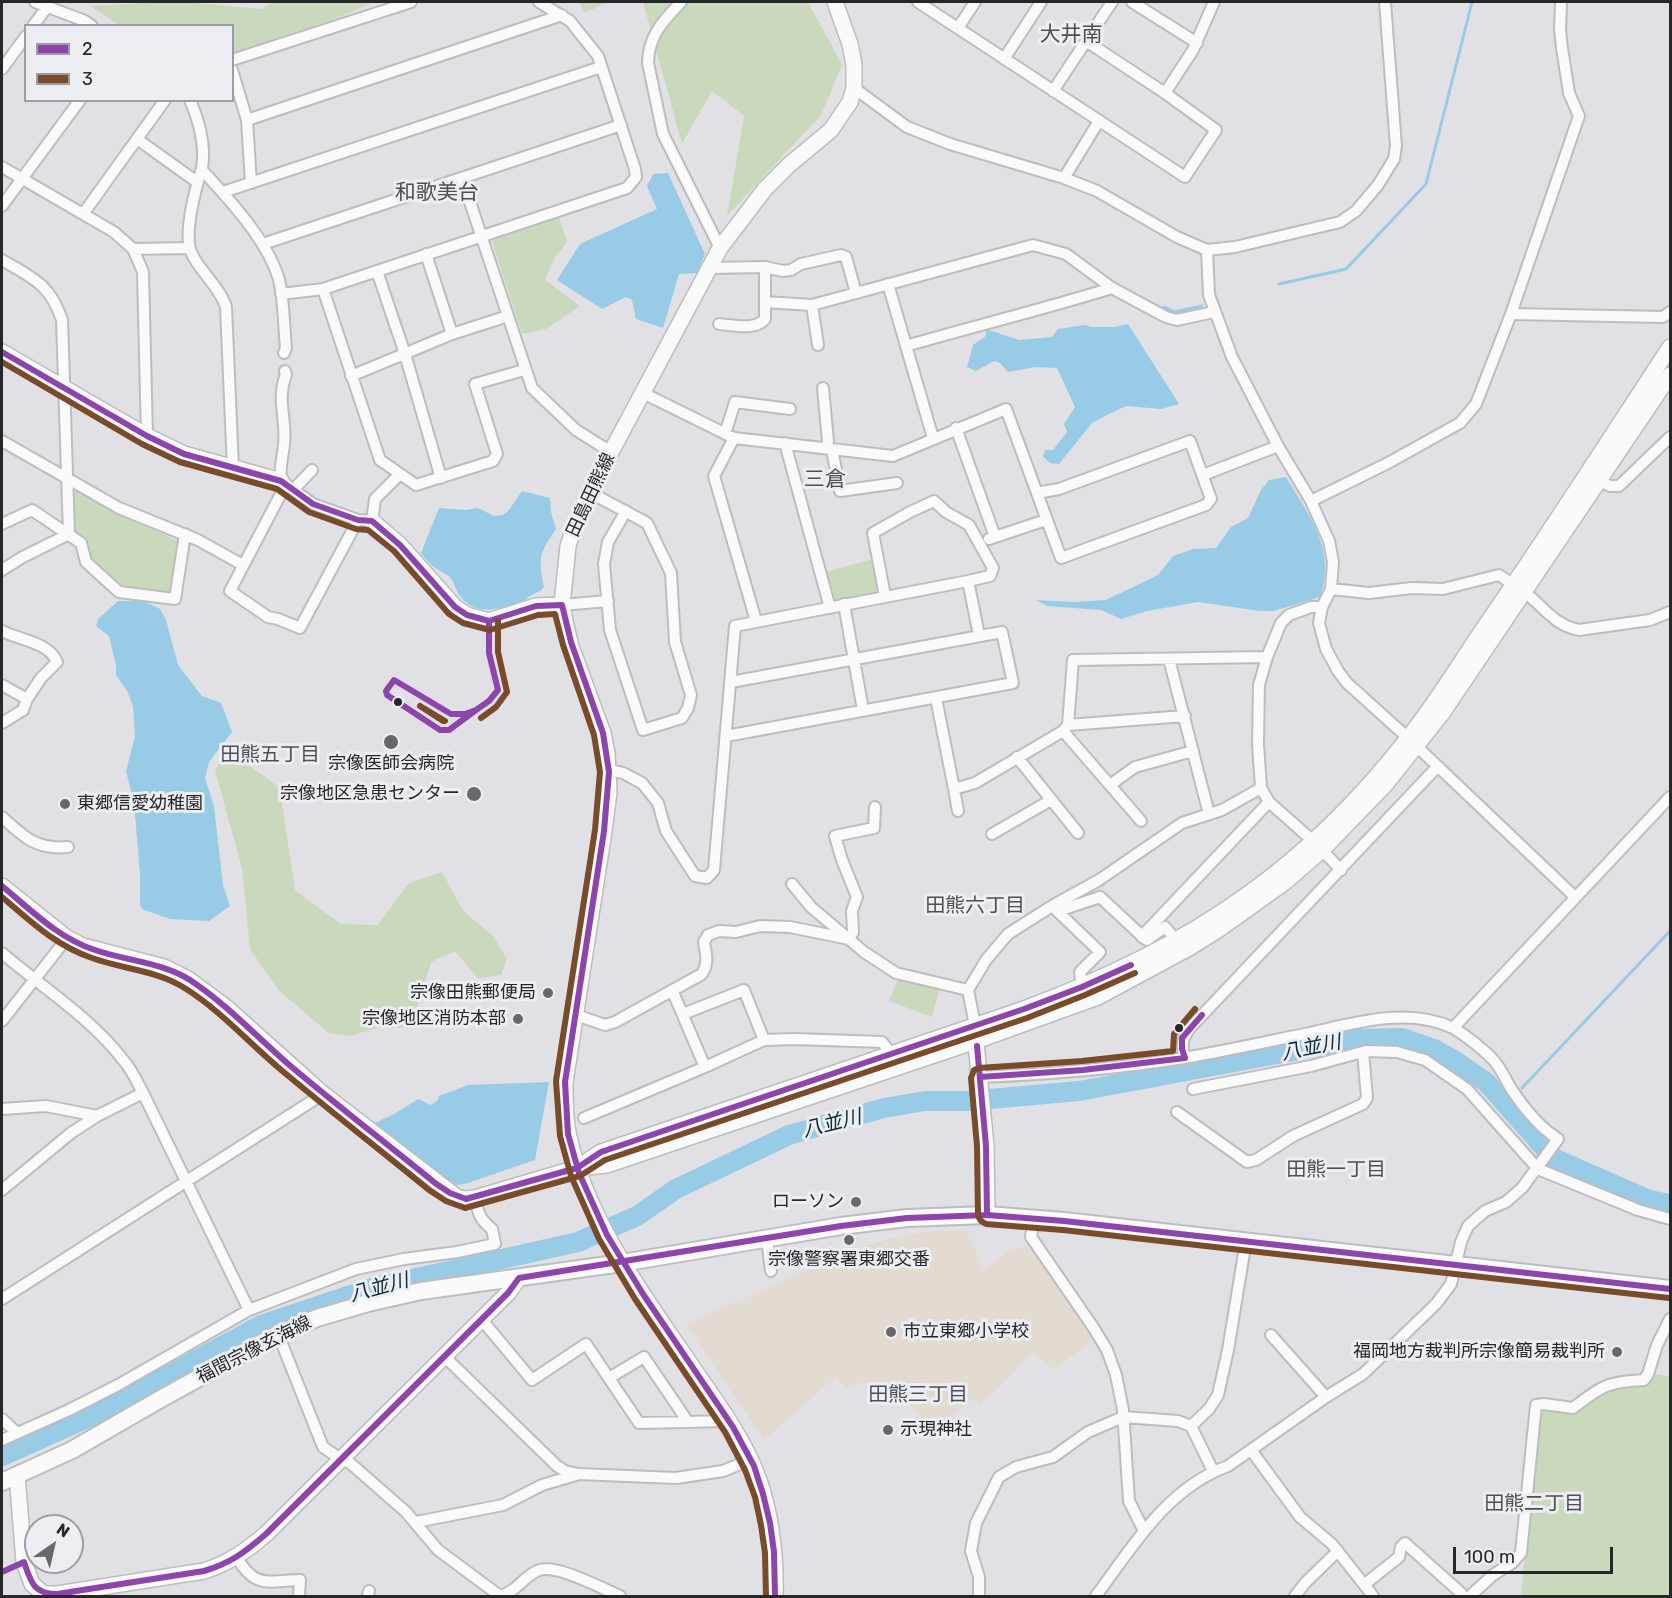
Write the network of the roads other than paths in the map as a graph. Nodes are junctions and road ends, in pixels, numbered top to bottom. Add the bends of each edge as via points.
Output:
1 (35, 2) edge
2 (411, 2) edge
3 (539, 2) edge
4 (681, 2) edge
5 (835, 2) edge
6 (918, 2) edge
7 (975, 2) edge
8 (1041, 2) edge
9 (1112, 2) edge
10 (1132, 2) edge
11 (1214, 2) edge
12 (1385, 2) edge
13 (1561, 2) edge
14 (47, 7) junction
15 (562, 15) junction
16 (34, 24) edge
17 (89, 24) edge
18 (958, 28) junction
19 (24, 39) edge
20 (1086, 41) junction
21 (1197, 43) junction
22 (234, 59) edge
23 (1004, 59) junction
24 (601, 67) junction
25 (2, 69) edge
26 (234, 77) edge
27 (854, 88) junction
28 (1053, 91) junction
29 (1165, 93) junction
30 (79, 102) edge
31 (164, 102) edge
32 (190, 102) edge
33 (247, 120) junction
34 (1099, 121) junction
35 (621, 125) junction
36 (137, 139) junction
37 (2, 167) edge
38 (202, 170) junction
39 (462, 177) junction
40 (1064, 178) junction
41 (22, 179) junction
42 (197, 182) junction
43 (251, 183) junction
44 (223, 192) junction
45 (2, 206) edge
46 (83, 214) junction
47 (481, 237) junction
48 (263, 244) junction
49 (189, 248) junction
50 (720, 248) junction
51 (133, 249) junction
52 (1208, 250) junction
53 (426, 254) junction
54 (2, 260) edge
55 (765, 267) junction
56 (709, 268) junction
57 (377, 271) junction
58 (888, 284) junction
59 (1112, 288) junction
60 (323, 289) junction
61 (856, 293) junction
62 (281, 294) junction
63 (765, 302) junction
64 (812, 305) junction
65 (1214, 312) junction
66 (1511, 314) junction
67 (1670, 314) edge
68 (508, 316) junction
69 (719, 324) dead end
70 (452, 334) junction
71 (818, 345) dead end
72 (906, 346) junction
73 (1671, 347) edge
74 (284, 353) dead end
75 (405, 354) junction
76 (4, 358) edge
77 (524, 370) junction
78 (285, 371) dead end
79 (1671, 375) edge
80 (351, 376) junction
81 (823, 388) dead end
82 (65, 389) junction
83 (643, 393) junction
84 (790, 409) dead end
85 (956, 428) junction
86 (147, 436) junction
87 (730, 436) junction
88 (1671, 437) edge
89 (933, 438) junction
90 (2, 441) edge
91 (785, 443) junction
92 (1278, 446) junction
93 (829, 448) junction
94 (611, 452) junction
95 (233, 469) junction
96 (312, 470) dead end
97 (400, 474) junction
98 (1203, 475) junction
99 (441, 478) junction
100 (67, 479) junction
101 (1599, 481) junction
102 (897, 483) dead end
103 (287, 485) junction
104 (591, 493) junction
105 (1037, 493) junction
106 (1311, 501) junction
107 (626, 511) junction
108 (365, 520) junction
109 (1046, 520) junction
110 (2, 524) edge
111 (69, 534) junction
112 (184, 534) junction
113 (995, 537) junction
114 (980, 542) junction
115 (243, 565) junction
116 (2, 570) edge
117 (968, 581) junction
118 (1519, 588) junction
119 (1331, 589) junction
120 (885, 596) junction
121 (608, 601) junction
122 (844, 604) junction
123 (562, 605) junction
124 (1322, 606) junction
125 (830, 608) junction
126 (1671, 612) edge
127 (756, 621) junction
128 (2, 631) edge
129 (979, 635) junction
130 (1267, 657) junction
131 (855, 658) junction
132 (1169, 659) junction
133 (730, 681) junction
134 (2, 685) edge
135 (936, 698) junction
136 (27, 699) junction
137 (863, 710) junction
138 (1185, 716) junction
139 (2, 723) edge
140 (1066, 728) junction
141 (726, 736) junction
142 (1412, 742) junction
143 (1193, 751) junction
144 (1017, 757) junction
145 (1437, 767) junction
146 (609, 770) junction
147 (1110, 785) junction
148 (1261, 788) junction
149 (954, 789) junction
150 (1671, 797) edge
151 (1051, 800) junction
152 (1269, 802) junction
153 (875, 807) dead end
154 (958, 811) dead end
155 (1209, 814) junction
156 (2, 818) edge
157 (1141, 820) dead end
158 (1078, 833) dead end
159 (992, 834) dead end
160 (1317, 846) junction
161 (68, 847) dead end
162 (1341, 870) junction
163 (792, 884) dead end
164 (2, 886) edge
165 (1575, 897) junction
166 (1055, 908) junction
167 (1142, 936) junction
168 (68, 938) junction
169 (849, 939) junction
170 (1177, 941) junction
171 (2, 952) edge
172 (33, 980) junction
173 (1082, 987) junction
174 (672, 990) junction
175 (968, 990) junction
176 (683, 1014) junction
177 (576, 1016) junction
178 (2, 1021) edge
179 (975, 1025) junction
180 (1453, 1028) junction
181 (764, 1040) junction
182 (976, 1041) junction
183 (1363, 1052) junction
184 (892, 1055) junction
185 (1185, 1058) junction
186 (705, 1067) junction
187 (980, 1079) junction
188 (1193, 1089) dead end
189 (143, 1093) junction
190 (323, 1094) junction
191 (2, 1109) edge
192 (1177, 1112) dead end
193 (97, 1116) junction
194 (584, 1118) dead end
195 (1540, 1167) junction
196 (577, 1168) junction
197 (186, 1181) junction
198 (2, 1190) edge
199 (476, 1198) junction
200 (987, 1215) junction
201 (1034, 1218) junction
202 (1671, 1219) edge
203 (767, 1238) junction
204 (1246, 1241) junction
205 (622, 1263) junction
206 (1456, 1265) junction
207 (771, 1271) dead end
208 (519, 1278) junction
209 (1671, 1289) edge
210 (2, 1299) edge
211 (249, 1310) junction
212 (1671, 1319) edge
213 (482, 1320) junction
214 (278, 1334) junction
215 (1271, 1335) dead end
216 (445, 1357) junction
217 (609, 1378) junction
218 (1326, 1397) junction
219 (1123, 1417) junction
220 (2, 1419) edge
221 (729, 1421) junction
222 (688, 1422) junction
223 (1191, 1426) junction
224 (17, 1433) junction
225 (2, 1440) edge
226 (1251, 1450) junction
227 (342, 1460) junction
228 (750, 1460) junction
229 (1213, 1471) junction
230 (578, 1474) junction
231 (17, 1475) junction
232 (2, 1482) edge
233 (416, 1522) junction
234 (1144, 1531) junction
235 (1338, 1551) junction
236 (237, 1558) junction
237 (1365, 1584) junction
238 (1466, 1594) edge
239 (299, 1596) edge
240 (500, 1596) edge
241 (620, 1596) edge
242 (775, 1596) edge
243 (979, 1596) edge
244 (1096, 1596) edge
245 (1295, 1596) edge
246 (1373, 1596) edge

1 - 14 street
2 - 22 street
3 - 15 street
4 - 50 street via 654,34 648,63 663,134
5 - 27 street, 田島田熊線 via 850,44
6 - 18 street
7 - 18 street
8 - 23 street
9 - 20 street
10 - 21 street
11 - 21 street
12 - 52 street via 1396,146 1394,159 1378,185 1356,211 1340,222
13 - 66 street via 1560,30 1569,93 1579,116
14 - 16 street
14 - 17 street
15 - 24 street via 598,56
15 - 33 street
18 - 23 street
19 - 25 street
20 - 28 street
20 - 29 street
21 - 29 street
23 - 28 street
24 - 35 street
24 - 43 street
26 - 33 street
27 - 40 street via 907,127
27 - 50 street, 田島田熊線 via 844,113 831,130 765,189
28 - 34 street
29 - 34 street via 1216,130 1185,177
30 - 41 street
31 - 36 street
32 - 38 street via 202,139
33 - 43 street
34 - 40 street
35 - 39 street
35 - 47 street via 636,177 627,188
36 - 42 street
36 - 46 street
37 - 41 street
38 - 42 street
38 - 44 street
39 - 47 street
39 - 48 street
40 - 52 street via 1097,191 1177,237
41 - 45 street
41 - 46 street
42 - 49 street
43 - 44 street
44 - 48 street
46 - 51 street via 114,232
47 - 53 street
47 - 68 street
48 - 62 street via 280,282
49 - 51 street
49 - 95 street via 223,296 226,307
50 - 56 street, 田島田熊線
51 - 86 street via 142,272
52 - 65 street via 1209,295
53 - 57 street
53 - 70 street
54 - 82 street via 47,289 56,302 62,320
55 - 56 street
55 - 61 street via 791,270 841,255 846,257
55 - 63 street
56 - 83 street, 田島田熊線
57 - 60 street
57 - 75 street
58 - 59 street via 1034,245 1066,255
58 - 61 street
58 - 72 street
59 - 65 street via 1177,320
59 - 72 street
60 - 62 street
60 - 80 street
61 - 64 street
62 - 74 street
63 - 64 street
63 - 69 street via 765,319 756,326
64 - 71 street
65 - 92 street via 1232,357
66 - 67 street
66 - 106 street via 1476,404 1460,423
68 - 70 street
68 - 77 street
70 - 75 street
72 - 89 street
73 - 118 street
75 - 80 street
75 - 99 street
76 - 82 street
77 - 94 street via 532,388 576,430
77 - 99 street via 476,384 497,454 493,461
78 - 103 street via 280,389 284,442 279,468
79 - 101 street
80 - 97 street via 380,460
81 - 93 street
82 - 86 street
82 - 100 street
83 - 87 street
83 - 94 street, 田島田熊線
84 - 87 street via 735,402
85 - 89 street
85 - 105 street via 1006,409
85 - 113 street
86 - 95 street via 184,454
87 - 91 street
87 - 127 street via 714,476
88 - 101 street via 1619,486
89 - 93 street via 893,456
90 - 100 street
91 - 93 street
91 - 125 street
92 - 98 street
92 - 106 street
93 - 102 street via 840,491
94 - 104 street, 田島田熊線
95 - 103 street
96 - 103 street
97 - 99 street via 416,485
97 - 108 street via 375,500
98 - 105 street via 1190,441 1059,489
98 - 109 street via 1210,499 1206,505 1061,558
100 - 111 street
100 - 112 street via 119,508
101 - 118 street
103 - 108 street via 313,504
103 - 115 street
104 - 107 street
104 - 123 street, 田島田熊線 via 568,546
105 - 109 street
106 - 119 street via 1329,541 1333,562
107 - 121 street via 608,542 604,564
107 - 121 street via 647,524 671,573 675,642 691,695 682,718 643,730 610,630
108 - 115 street via 300,628 268,617 230,591
108 - 123 street via 400,544 455,607 467,615 489,621 536,606
109 - 113 street
110 - 111 street via 32,510
111 - 112 street via 81,543 86,562 118,592 175,599
111 - 116 street
112 - 115 street
113 - 114 street
114 - 117 street via 993,568 990,576
114 - 120 street via 969,525 934,501 873,533
117 - 120 street
117 - 129 street
118 - 119 street via 1499,575 1443,589 1369,593
118 - 126 street via 1558,623 1579,630 1650,620
118 - 142 street
119 - 124 street
120 - 122 street
121 - 123 street
122 - 125 street
122 - 131 street
123 - 146 street, 田島田熊線 via 603,733
124 - 130 street via 1289,615 1281,623
124 - 142 street via 1319,623 1326,649 1338,671
125 - 127 street
127 - 133 street via 735,626
128 - 136 street via 38,644 54,654 57,662
129 - 131 street
129 - 135 street via 1002,632 1013,683
130 - 132 street
130 - 148 street via 1259,685
131 - 133 street
131 - 137 street
132 - 138 street
132 - 140 street via 1073,660
133 - 141 street
134 - 136 street
135 - 137 street
135 - 149 street
136 - 139 street via 23,710
137 - 141 street
138 - 140 street
138 - 143 street
140 - 144 street
140 - 147 street
141 - 146 street via 714,870 706,878 695,876 666,831 658,803 642,783
142 - 145 street
142 - 160 street via 1356,798
143 - 147 street via 1135,767
143 - 155 street
144 - 149 street via 975,783
144 - 151 street
145 - 162 street
145 - 165 street
146 - 177 street, 田島田熊線
147 - 157 street
148 - 152 street
148 - 155 street
149 - 154 street
150 - 165 street
151 - 158 street
151 - 159 street
152 - 160 street
152 - 167 street
153 - 169 street via 874,828 835,836 857,897
155 - 166 street via 1182,823
156 - 161 street via 32,843
160 - 162 street
160 - 170 street
160 - 182 street via 1269,894 1189,948 1098,997
162 - 185 street via 1190,1028 1182,1038
163 - 169 street via 811,907
164 - 168 street
165 - 180 street
166 - 167 street via 1100,897
166 - 173 street via 1100,952 1080,972
166 - 175 street via 1008,934
167 - 170 street via 1147,940 1165,927
168 - 172 street
168 - 190 street via 100,952 164,967 188,979 227,1008
169 - 174 street via 790,927 719,931 708,935 704,942 708,960 702,974
169 - 175 street via 896,973
170 - 173 street
171 - 172 street
172 - 178 street
172 - 189 street via 92,1026 125,1062
173 - 179 street
174 - 176 street
174 - 177 street via 605,1025
175 - 179 street
176 - 181 street via 744,990
176 - 186 street
177 - 196 street, 田島田熊線 via 565,1082 566,1116
179 - 182 street
179 - 184 street
180 - 185 street via 1405,1017 1369,1021
180 - 195 street via 1495,1062 1526,1109 1558,1139
181 - 184 street via 882,1042
181 - 186 street
182 - 187 street
182 - 196 street via 608,1165
183 - 188 street
183 - 192 street via 1367,1098 1364,1104 1293,1136 1256,1160 1247,1162
183 - 195 street via 1397,1052 1442,1070 1467,1089
184 - 196 street via 603,1152
185 - 187 street
186 - 194 street
187 - 200 street
189 - 193 street
189 - 197 street
190 - 197 street
190 - 199 street via 458,1198
191 - 193 street via 46,1106
193 - 198 street
195 - 202 street via 1638,1210
195 - 206 street via 1506,1202 1485,1211 1468,1226
196 - 199 street
196 - 205 street, 田島田熊線
197 - 210 street
197 - 211 street
199 - 211 street via 478,1214 492,1229 495,1244 356,1269
200 - 201 main road, 福間宗像玄海線
200 - 203 main road, 福間宗像玄海線 via 907,1218
201 - 204 main road, 福間宗像玄海線
201 - 219 street via 1031,1237 1107,1350
203 - 205 main road, 福間宗像玄海線
203 - 207 street
204 - 206 main road, 福間宗像玄海線
204 - 223 street via 1218,1395
205 - 208 main road, 福間宗像玄海線
205 - 221 street, 田島田熊線
206 - 209 main road, 福間宗像玄海線
206 - 218 street via 1451,1284 1436,1304 1363,1374
208 - 213 street
208 - 214 main road, 福間宗像玄海線 via 421,1291 368,1303
211 - 224 street via 118,1385
212 - 238 street via 1644,1380 1610,1383 1573,1408 1536,1405 1521,1553
213 - 216 street
213 - 217 street via 532,1380 586,1344
214 - 227 street via 323,1447
214 - 231 main road, 福間宗像玄海線 via 72,1450
215 - 218 street
216 - 227 street
216 - 230 street via 556,1466
217 - 222 street via 639,1423
217 - 222 street via 644,1357
218 - 226 street
219 - 223 street via 1178,1421
219 - 234 street via 1129,1501
219 - 243 street via 1088,1432 1053,1457 1016,1467 999,1477 976,1523 971,1551 979,1577
220 - 224 street
221 - 222 street
221 - 228 street, 田島田熊線
223 - 229 street
224 - 225 street
226 - 229 street
226 - 235 street via 1300,1517
227 - 233 street
227 - 236 street
228 - 230 street via 723,1471 676,1478
228 - 242 street, 田島田熊線 via 773,1537
229 - 234 street via 1184,1489
230 - 233 street via 542,1485 503,1505
231 - 232 main road, 福間宗像玄海線
231 - 236 street via 24,1562 32,1584 44,1594 204,1571
233 - 240 street via 438,1550
234 - 244 street
235 - 237 street
235 - 245 street
236 - 239 street via 256,1580 300,1580
237 - 238 street via 1399,1557 1405,1543
237 - 246 street
240 - 241 street via 509,1594 538,1570 551,1569

